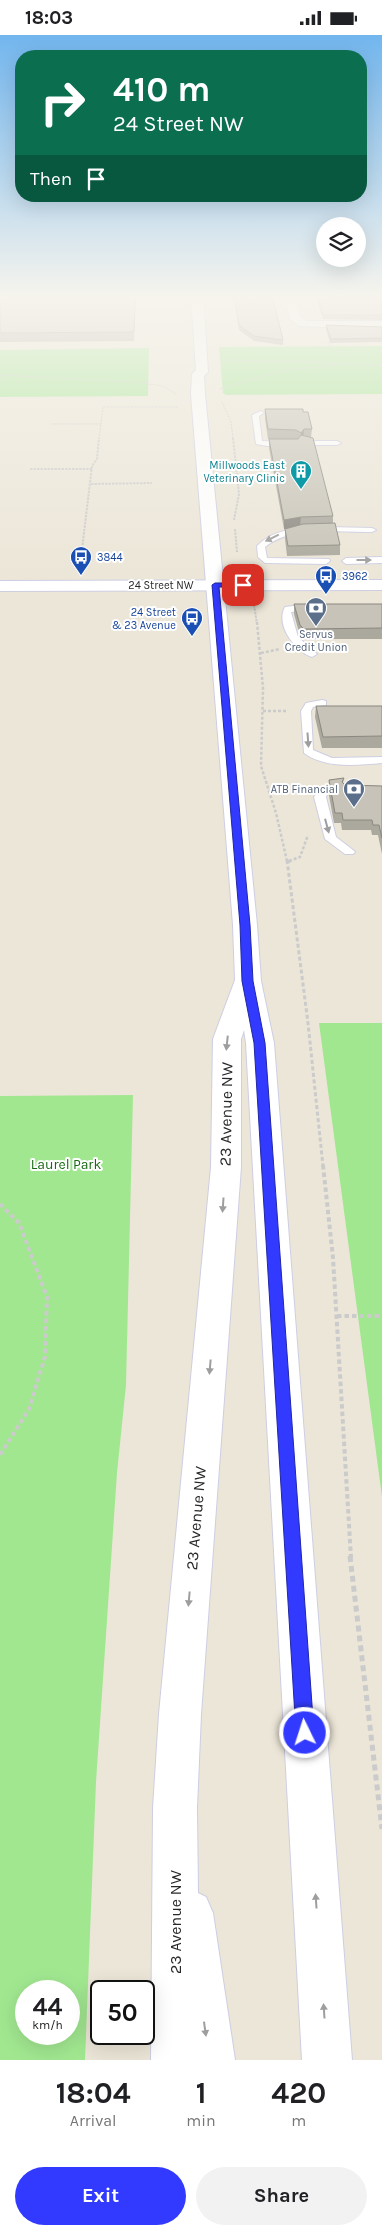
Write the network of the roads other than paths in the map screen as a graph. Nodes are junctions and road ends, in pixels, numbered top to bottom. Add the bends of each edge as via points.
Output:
1 (199, 388) edge
2 (261, 413) dead end
3 (295, 443) edge
4 (306, 443) edge
5 (337, 443) dead end
6 (372, 530) dead end
7 (382, 560) edge
8 (326, 561) edge
9 (346, 561) dead end
10 (215, 585) junction
11 (382, 585) edge
12 (0, 586) edge
13 (312, 607) edge
14 (312, 654) dead end
15 (322, 703) dead end
16 (382, 760) edge
17 (323, 792) dead end
18 (349, 852) dead end
19 (248, 981) junction
20 (175, 1808) junction
21 (176, 2060) edge
22 (210, 2060) edge
23 (327, 2060) edge

1 - 10 main road, 23 Avenue NW
2 - 3 lane via 255,415 259,442
4 - 5 lane
6 -> 8 lane via 288,532 260,545 265,560
9 -> 7 lane
10 - 11 main road, 24 Street NW
10 - 12 main road, 24 Street NW
10 - 19 main road, 23 Avenue NW
13 - 14 lane via 296,607 287,611 291,637
15 -> 16 lane via 310,705 306,711 308,751 312,755 339,761
17 -> 18 lane via 320,797 331,839
19 -> 20 main road, 23 Avenue NW via 227,1039 226,1167 181,1694
23 -> 19 main road, 23 Avenue NW via 260,1043
20 - 21 main road, 23 Avenue NW
20 -> 22 main road

